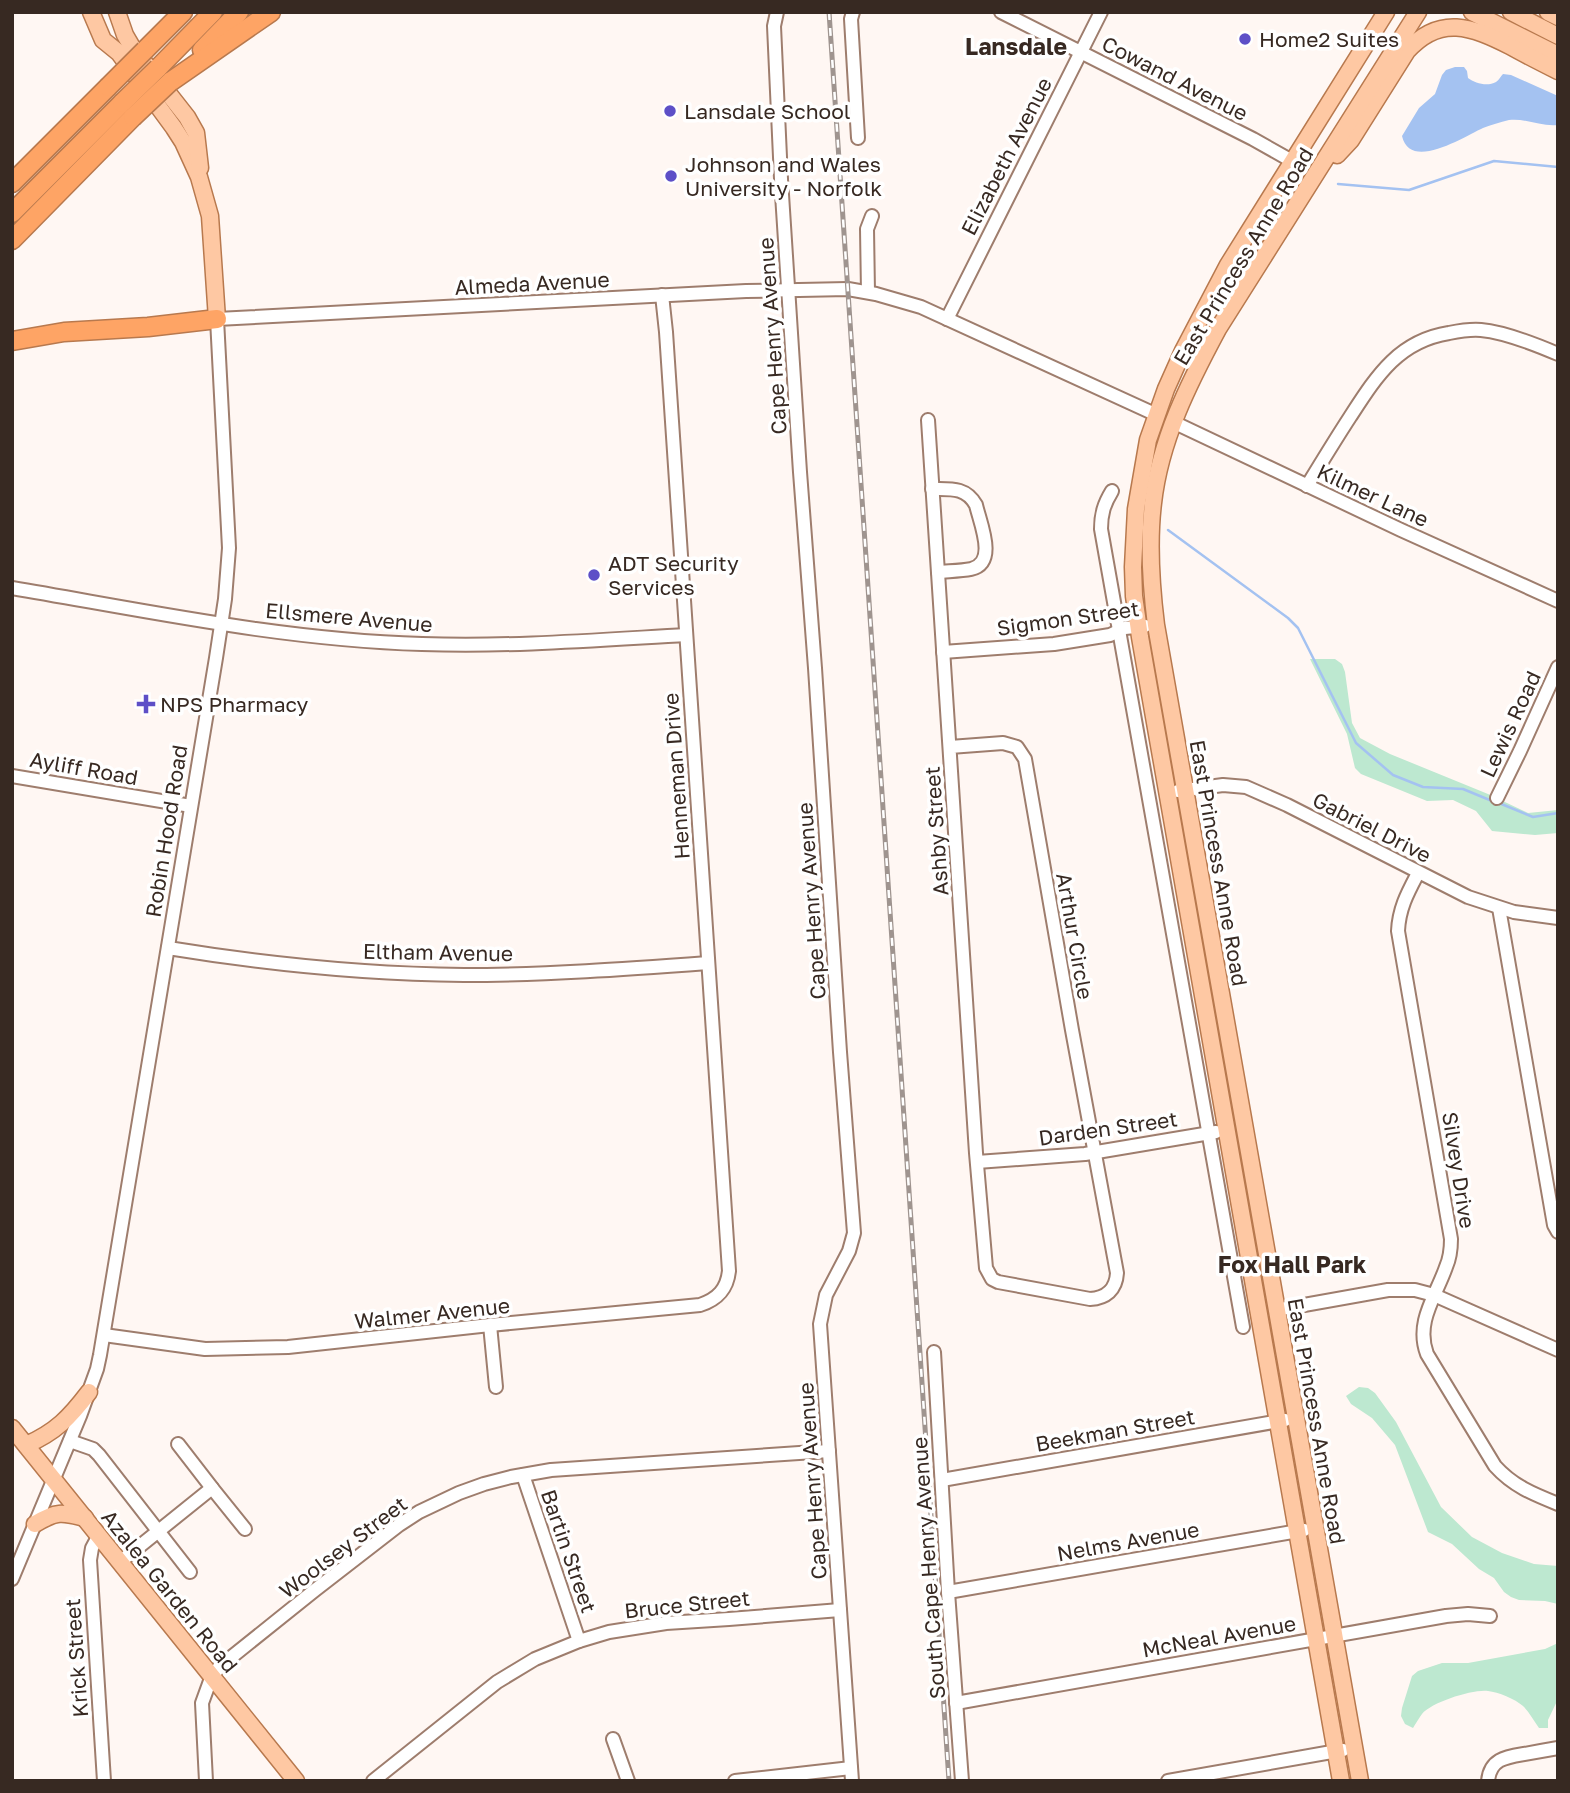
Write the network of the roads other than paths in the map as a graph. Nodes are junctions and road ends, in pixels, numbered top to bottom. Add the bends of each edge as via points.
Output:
1 (91, 12) edge
2 (108, 12) edge
3 (117, 12) edge
4 (183, 12) edge
5 (213, 12) edge
6 (239, 12) edge
7 (271, 12) edge
8 (777, 12) edge
9 (853, 12) edge
10 (1001, 12) edge
11 (1101, 12) edge
12 (1418, 12) edge
13 (1472, 12) edge
14 (1511, 12) edge
15 (1548, 12) edge
16 (1384, 14) edge
17 (1558, 17) edge
18 (1558, 36) edge
19 (1081, 52) junction
20 (119, 53) junction
21 (1558, 55) edge
22 (1558, 71) edge
23 (170, 82) junction
24 (127, 110) junction
25 (858, 138) dead end
26 (1292, 161) junction
27 (1314, 179) junction
28 (12, 183) edge
29 (202, 184) junction
30 (12, 213) edge
31 (872, 216) dead end
32 (12, 240) edge
33 (849, 289) joint
34 (788, 291) junction
35 (868, 292) junction
36 (662, 295) junction
37 (947, 318) junction
38 (217, 319) junction
39 (12, 341) edge
40 (1558, 354) edge
41 (1165, 419) junction
42 (928, 420) dead end
43 (1307, 486) junction
44 (932, 489) junction
45 (1112, 491) dead end
46 (938, 572) junction
47 (12, 588) edge
48 (1558, 601) edge
49 (221, 623) junction
50 (1156, 625) junction
51 (1138, 627) junction
52 (1118, 630) junction
53 (686, 635) junction
54 (943, 652) junction
55 (1558, 667) edge
56 (950, 747) junction
57 (12, 776) edge
58 (1185, 790) junction
59 (1167, 793) junction
60 (1497, 798) dead end
61 (191, 806) junction
62 (1418, 873) junction
63 (1499, 908) junction
64 (1558, 918) edge
65 (168, 947) junction
66 (708, 963) junction
67 (1244, 1127) junction
68 (1227, 1130) junction
69 (1209, 1133) junction
70 (1094, 1152) junction
71 (977, 1162) junction
72 (1103, 1201) joint
73 (1558, 1232) edge
74 (728, 1255) joint
75 (1434, 1295) junction
76 (1276, 1310) junction
77 (490, 1325) junction
78 (1244, 1327) dead end
79 (104, 1335) junction
80 (1558, 1350) edge
81 (934, 1352) dead end
82 (496, 1387) dead end
83 (89, 1392) junction
84 (1296, 1419) junction
85 (1278, 1421) junction
86 (12, 1428) edge
87 (70, 1441) junction
88 (177, 1444) dead end
89 (26, 1445) junction
90 (829, 1451) junction
91 (523, 1475) junction
92 (54, 1479) junction
93 (942, 1480) junction
94 (212, 1488) junction
95 (1558, 1504) edge
96 (85, 1518) junction
97 (35, 1524) junction
98 (1315, 1528) junction
99 (245, 1529) dead end
100 (1297, 1531) junction
101 (159, 1532) junction
102 (99, 1535) junction
103 (120, 1562) junction
104 (190, 1572) dead end
105 (12, 1579) edge
106 (948, 1592) junction
107 (840, 1610) junction
108 (1490, 1616) dead end
109 (1334, 1635) junction
110 (1316, 1638) junction
111 (579, 1641) junction
112 (212, 1677) junction
113 (956, 1703) junction
114 (613, 1739) dead end
115 (1354, 1748) junction
116 (1558, 1748) edge
117 (1336, 1751) junction
118 (852, 1775) edge
119 (104, 1781) edge
120 (206, 1781) edge
121 (296, 1781) edge
122 (373, 1781) edge
123 (628, 1781) edge
124 (735, 1781) edge
125 (962, 1781) edge
126 (1168, 1781) edge
127 (1341, 1781) edge
128 (1360, 1781) edge
129 (1488, 1781) edge

1 - 20 main road, Robin Hood Road via 103,40
2 - 20 main road, Robin Hood Road
3 - 29 main road via 132,47 196,133
4 - 28 highway, bridge
5 - 24 highway, bridge via 158,68
6 - 23 highway
7 - 23 highway
8 - 34 street, Cape Henry Avenue via 774,26
9 - 25 street
10 - 19 street, Cowand Avenue
11 - 19 street, Elizabeth Avenue
12 - 27 main road, East Princess Anne Road
13 - 21 main road
14 - 18 main road
15 - 17 main road
16 - 26 main road, East Princess Anne Road
19 - 26 street, Cowand Avenue
19 - 37 street, Elizabeth Avenue
20 - 29 main road, Robin Hood Road via 183,142
22 - 27 main road via 1474,29 1431,32 1407,51 1351,140
23 - 24 highway, bridge
24 - 30 highway
24 - 32 highway
26 - 41 main road, East Princess Anne Road via 1228,265 1184,351 1166,389
27 - 41 main road, East Princess Anne Road via 1219,328 1185,395
29 - 38 main road, Robin Hood Road via 212,230
31 - 35 street via 867,229
33 - 34 street, Almeda Avenue
33 - 35 street, Kilmer Lane
34 - 36 street, Almeda Avenue
34 - 90 street, Cape Henry Avenue via 854,1233 821,1311
35 - 37 street, Kilmer Lane
36 - 38 street, Almeda Avenue
36 - 53 street, Henneman Drive
37 - 41 street, Kilmer Lane
38 - 39 highway
38 - 49 street, Robin Hood Road via 229,548
40 - 43 street via 1480,330 1437,335 1414,344 1378,374
41 - 43 street, Kilmer Lane
41 - 50 main road, East Princess Anne Road via 1151,526
41 - 51 main road, East Princess Anne Road via 1148,440 1136,509
42 - 44 street, Ashby Street
43 - 48 street, Kilmer Lane
44 - 46 street, Ashby Street
44 - 46 street via 969,494 987,550 979,566
45 - 52 street via 1101,515 1101,529
46 - 54 street, Ashby Street
47 - 49 street, Ellsmere Avenue
49 - 53 street, Ellsmere Avenue via 420,644 536,644
49 - 61 street, Robin Hood Road
50 - 51 street, Sigmon Street
50 - 58 main road, East Princess Anne Road
51 - 52 street, Sigmon Street
51 - 59 main road, East Princess Anne Road
52 - 54 street, Sigmon Street via 1054,644
52 - 69 street
53 - 66 street, Henneman Drive
54 - 56 street, Ashby Street
55 - 60 street, Lewis Road
56 - 70 street, Arthur Circle via 1003,743 1017,747 1025,759
56 - 71 street, Ashby Street
57 - 61 street, Ayliff Road
58 - 59 street, Gabriel Drive
58 - 62 street, Gabriel Drive via 1246,787
58 - 67 main road, East Princess Anne Road
59 - 68 main road, East Princess Anne Road
61 - 65 street, Robin Hood Road
62 - 63 street, Gabriel Drive
62 - 75 street, Silvey Drive via 1404,899 1398,930 1450,1226 1447,1265
63 - 64 street, Gabriel Drive
63 - 73 street
65 - 66 street, Eltham Avenue via 301,966 464,975
65 - 79 street, Robin Hood Road
66 - 74 street, Henneman Drive
67 - 68 street, Darden Street
67 - 76 main road, East Princess Anne Road
68 - 69 street, Darden Street
68 - 85 main road, East Princess Anne Road
69 - 70 street, Darden Street
69 - 78 street
70 - 71 street, Darden Street
70 - 72 street, Arthur Circle
71 - 72 street, Ashby Street via 986,1268 998,1282 1090,1299 1110,1293 1117,1273
74 - 77 street, Walmer Avenue via 725,1287 715,1299 700,1305
75 - 76 street via 1388,1290
75 - 80 street
75 - 95 street, Silvey Drive via 1424,1319 1427,1354 1502,1475 1524,1491
76 - 84 main road, East Princess Anne Road
77 - 79 street, Walmer Avenue via 247,1349 205,1349
77 - 82 street
79 - 83 street, Robin Hood Road
81 - 93 street, South Cape Henry Avenue
83 - 87 street, Robin Hood Road
83 - 89 main road via 64,1422
84 - 85 street, Beekman Street
84 - 98 main road, East Princess Anne Road
85 - 93 street, Beekman Street
85 - 100 main road, East Princess Anne Road
86 - 89 main road, Azalea Garden Road
87 - 92 street, Robin Hood Road
87 - 101 street via 99,1455
88 - 94 street
89 - 92 main road, Azalea Garden Road
90 - 91 street, Woolsey Street
90 - 107 street, Cape Henry Avenue
91 - 111 street, Bartin Street
91 - 112 street, Woolsey Street via 459,1493 409,1518
92 - 96 main road, Azalea Garden Road
92 - 97 street, Robin Hood Road
93 - 106 street, South Cape Henry Avenue
94 - 99 street
94 - 101 street
96 - 97 main road via 52,1514
96 - 102 main road, Azalea Garden Road
97 - 105 street, Robin Hood Road
98 - 100 street, Nelms Avenue
98 - 109 main road, East Princess Anne Road
100 - 106 street, Nelms Avenue
100 - 110 main road, East Princess Anne Road
101 - 103 street
101 - 104 street
102 - 103 main road, Azalea Garden Road
102 - 119 street, Krick Street via 89,1560
103 - 112 main road, Azalea Garden Road
106 - 113 street, South Cape Henry Avenue
107 - 111 street, Bruce Street via 666,1623
107 - 118 street, Cape Henry Avenue
108 - 109 street, McNeal Avenue via 1446,1616
109 - 110 street, McNeal Avenue
109 - 115 main road, East Princess Anne Road
110 - 113 street, McNeal Avenue
110 - 117 main road, East Princess Anne Road
111 - 122 street, Bruce Street via 535,1659 497,1682
112 - 120 street, Woolsey Street via 202,1712
112 - 121 main road, Azalea Garden Road
113 - 125 street, South Cape Henry Avenue
114 - 123 street
115 - 117 street
115 - 128 main road, East Princess Anne Road
116 - 129 street via 1504,1757 1493,1765
117 - 126 street
117 - 127 main road, East Princess Anne Road
118 - 124 street

